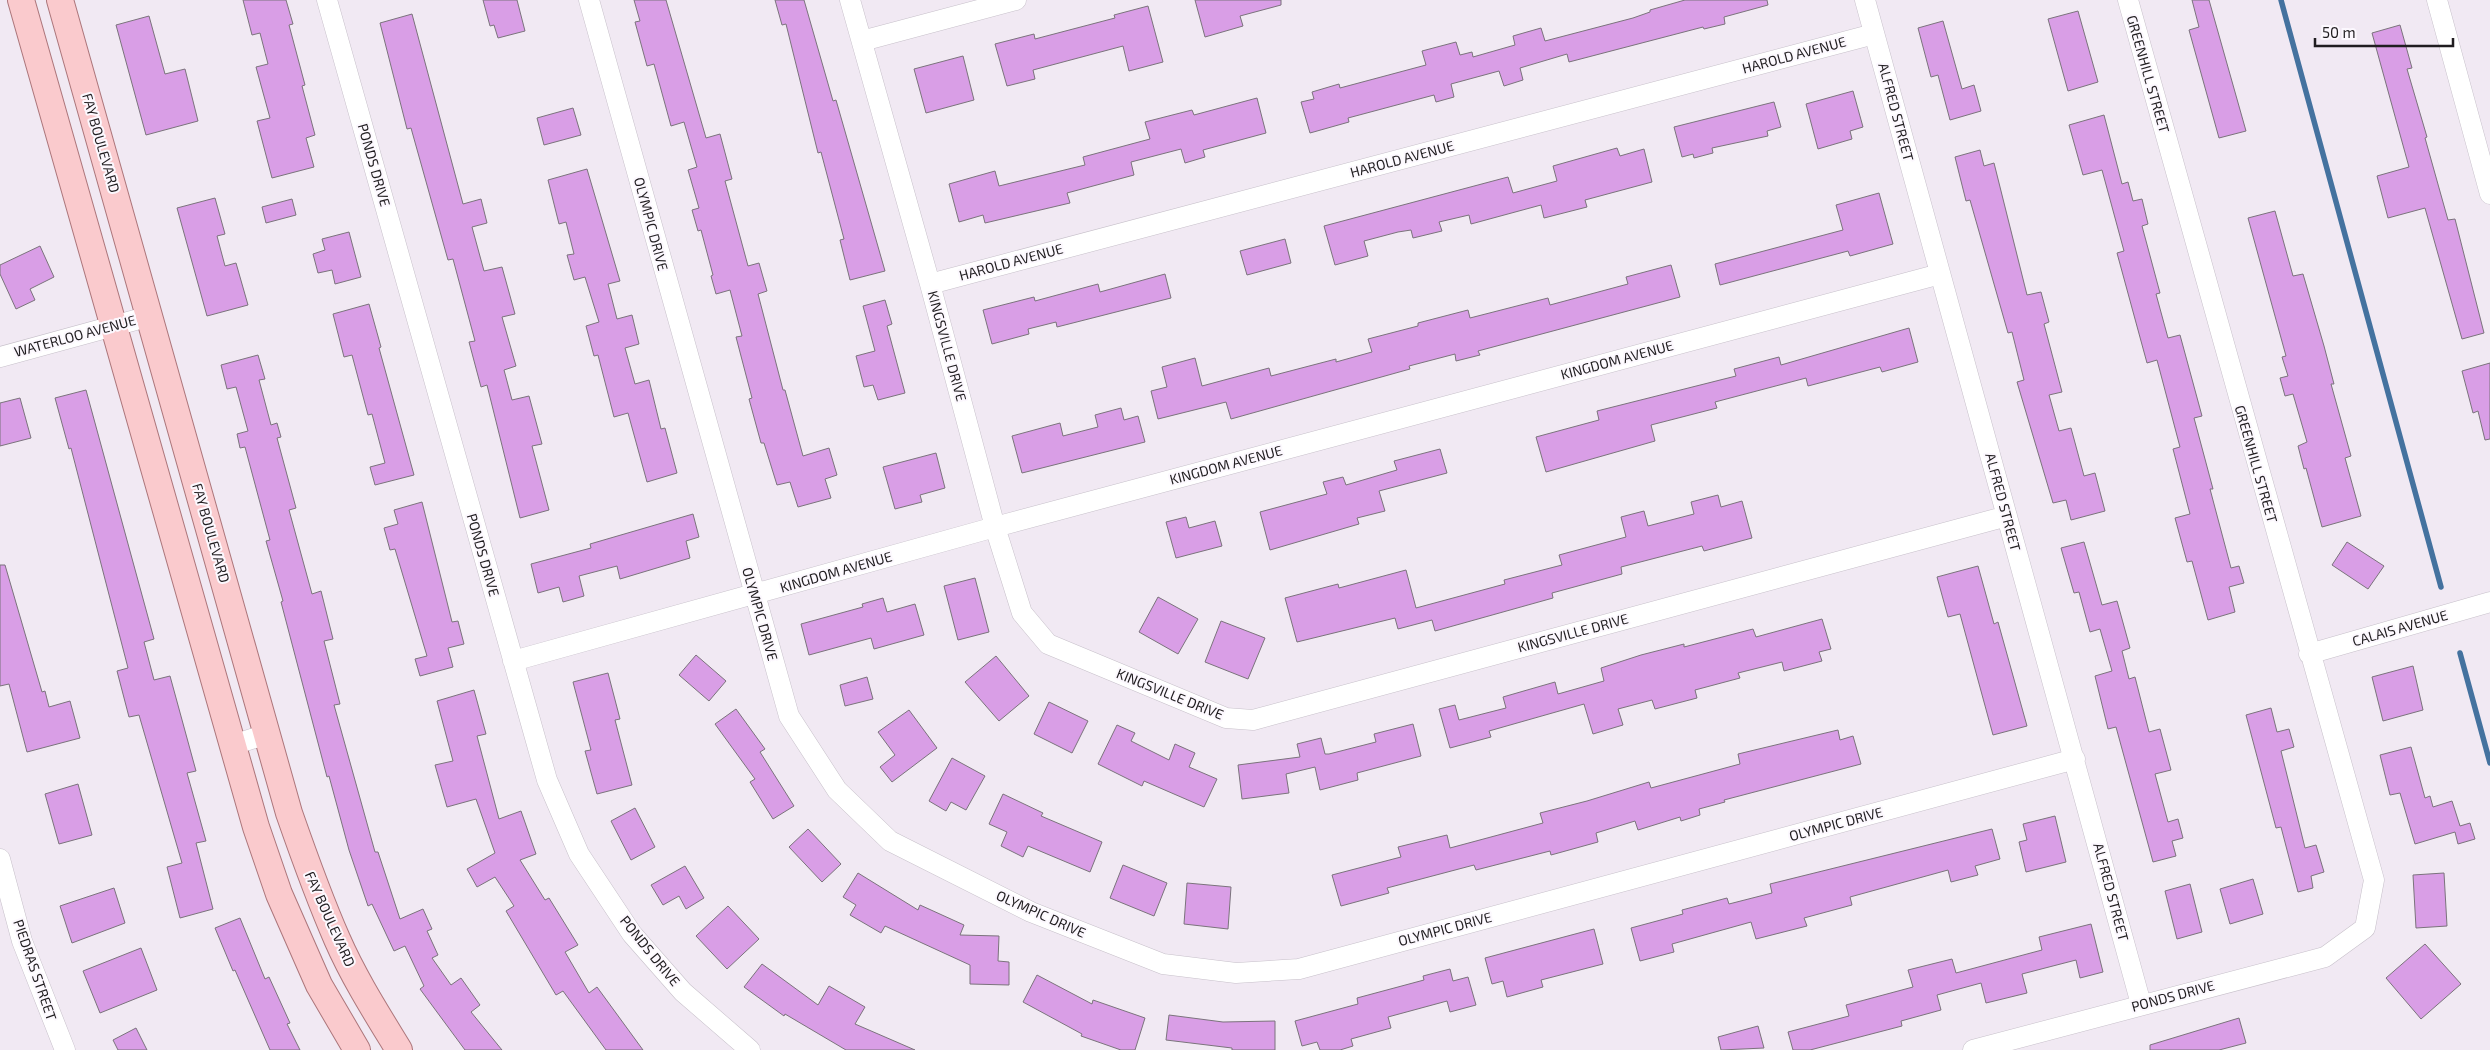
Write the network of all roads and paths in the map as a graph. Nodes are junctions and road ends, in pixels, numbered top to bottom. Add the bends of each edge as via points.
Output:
1 (60, 0) edge
2 (327, 0) edge
3 (589, 0) edge
4 (850, 0) edge
5 (1016, 0) edge
6 (1864, 0) edge
7 (2128, 0) edge
8 (2437, 0) edge
9 (26, 1) edge
10 (1874, 34) junction
11 (862, 41) junction
12 (2490, 194) edge
13 (1940, 274) junction
14 (930, 284) junction
15 (150, 316) junction
16 (114, 325) junction
17 (0, 357) edge
18 (2007, 516) junction
19 (995, 527) junction
20 (754, 595) junction
21 (2490, 602) edge
22 (2309, 654) junction
23 (514, 662) junction
24 (267, 734) junction
25 (233, 744) junction
26 (2075, 759) junction
27 (0, 859) edge
28 (2365, 928) joint
29 (2141, 1004) junction
30 (65, 1050) edge
31 (357, 1050) edge
32 (399, 1050) edge
33 (750, 1050) edge
34 (1973, 1050) edge

1 - 15 main road, FAY BOULEVARD
2 - 23 street, PONDS DRIVE
3 - 20 street, OLYMPIC DRIVE
4 - 11 street, KINGSVILLE DRIVE
5 - 11 street
6 - 10 street, ALFRED STREET
7 - 22 street, GREENHILL STREET
8 - 12 street
9 - 16 main road
10 - 13 street, ALFRED STREET
10 - 14 street, HAROLD AVENUE
11 - 14 street, KINGSVILLE DRIVE
13 - 18 street, ALFRED STREET
13 - 19 street, KINGDOM AVENUE
14 - 19 street, KINGSVILLE DRIVE
15 - 16 street, WATERLOO AVENUE
15 - 24 main road, FAY BOULEVARD
16 - 17 street, WATERLOO AVENUE
16 - 25 main road
18 - 19 street, KINGSVILLE DRIVE via 1253,720 1226,718 1048,644 1022,613
18 - 26 street, ALFRED STREET
19 - 20 street, KINGDOM AVENUE
20 - 23 street, KINGDOM AVENUE
20 - 26 street, OLYMPIC DRIVE via 789,716 837,790 890,841 1031,912 1163,964 1236,973 1299,969
21 - 22 street, CALAIS AVENUE
22 - 28 street, GREENHILL STREET via 2374,880
23 - 33 street, PONDS DRIVE via 547,780 579,854 632,934 683,992
24 - 25 street
24 - 32 main road, FAY BOULEVARD via 311,877 346,958
25 - 31 main road via 279,894 319,985
26 - 29 street, ALFRED STREET
27 - 30 street, PIEDRAS STREET via 22,941
28 - 29 street, PONDS DRIVE via 2325,957
29 - 34 street, PONDS DRIVE

